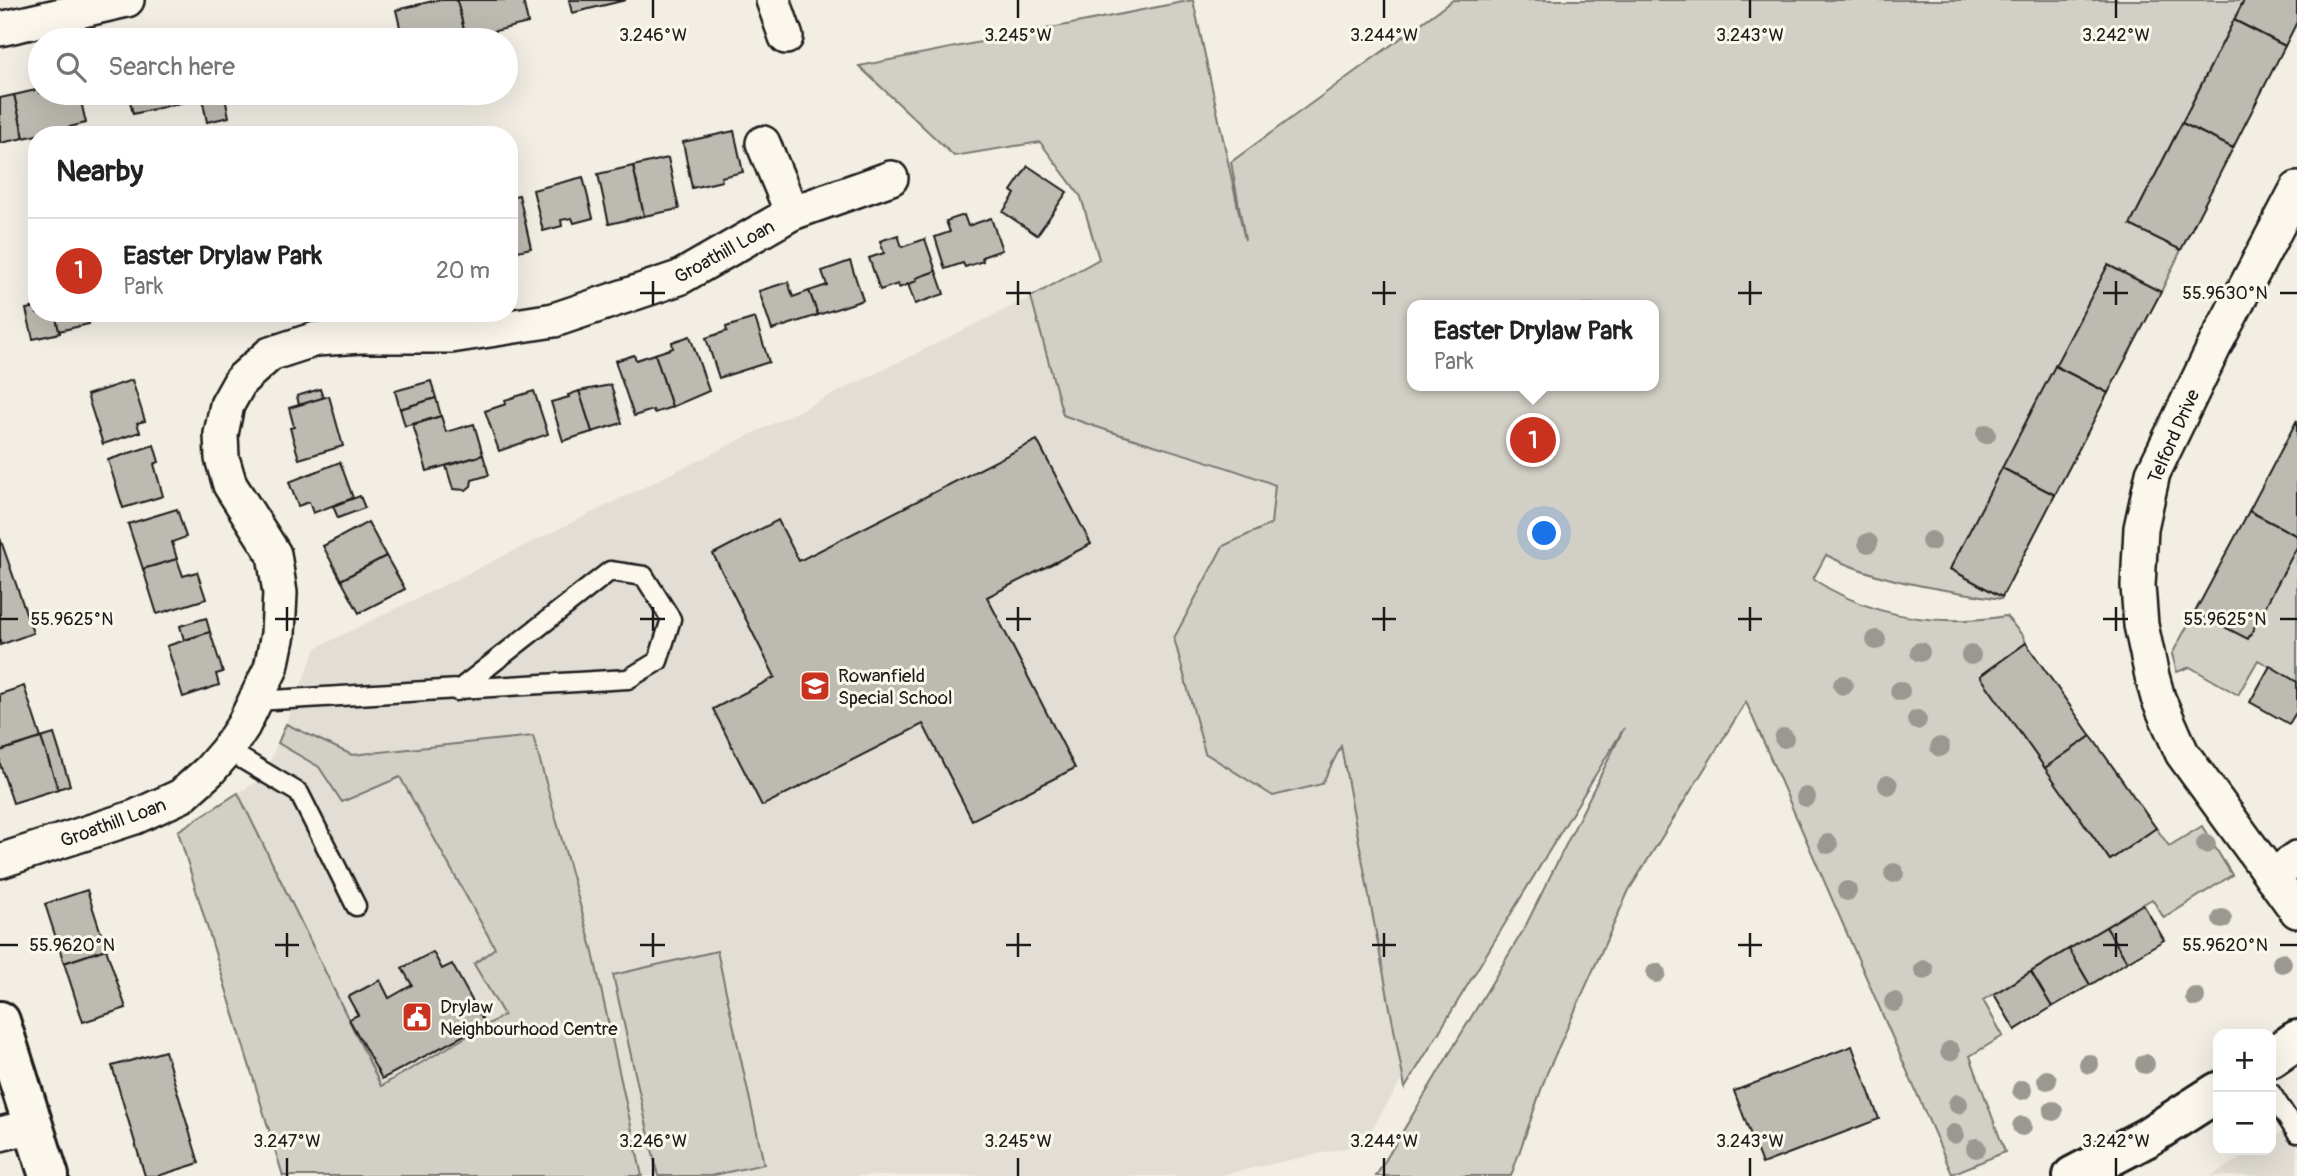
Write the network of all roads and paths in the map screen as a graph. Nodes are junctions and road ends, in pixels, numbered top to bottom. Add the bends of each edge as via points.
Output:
1 (127, 0) edge
2 (774, 0) edge
3 (0, 29) edge
4 (786, 37) dead end
5 (763, 143) dead end
6 (891, 178) dead end
7 (2297, 189) edge
8 (792, 213) junction
9 (2287, 234) edge
10 (457, 691) junction
11 (256, 701) junction
12 (227, 750) junction
13 (0, 860) edge
14 (2285, 867) edge
15 (356, 906) dead end
16 (2297, 911) edge
17 (0, 1021) edge
18 (2297, 1040) edge
19 (2276, 1055) edge
20 (2213, 1095) edge
21 (2276, 1101) edge
22 (16, 1130) edge
23 (2297, 1133) edge
24 (49, 1176) edge
25 (2073, 1176) edge

1 - 3 street
2 - 4 street
5 - 8 street, Groathill Loan
6 - 8 street, Groathill Loan
7 - 9 street, Telford Drive
8 - 11 street, Groathill Loan via 679,278 554,320 451,336 316,339 270,354 241,380 227,405 222,458 230,485 274,554 280,593 271,668
9 - 14 street, Telford Drive via 2217,341 2153,473 2141,528 2138,586 2145,649 2158,698 2182,753
10 - 10 lane via 628,680 658,661 671,619 644,576 610,571
10 - 11 lane
11 - 12 street, Groathill Loan
12 - 13 street, Groathill Loan via 181,796 135,817
12 - 15 lane via 299,793
14 - 16 street, Telford Drive
17 - 22 main road
18 - 19 main road
20 - 25 main road via 2146,1138
21 - 23 lane
22 - 24 main road

